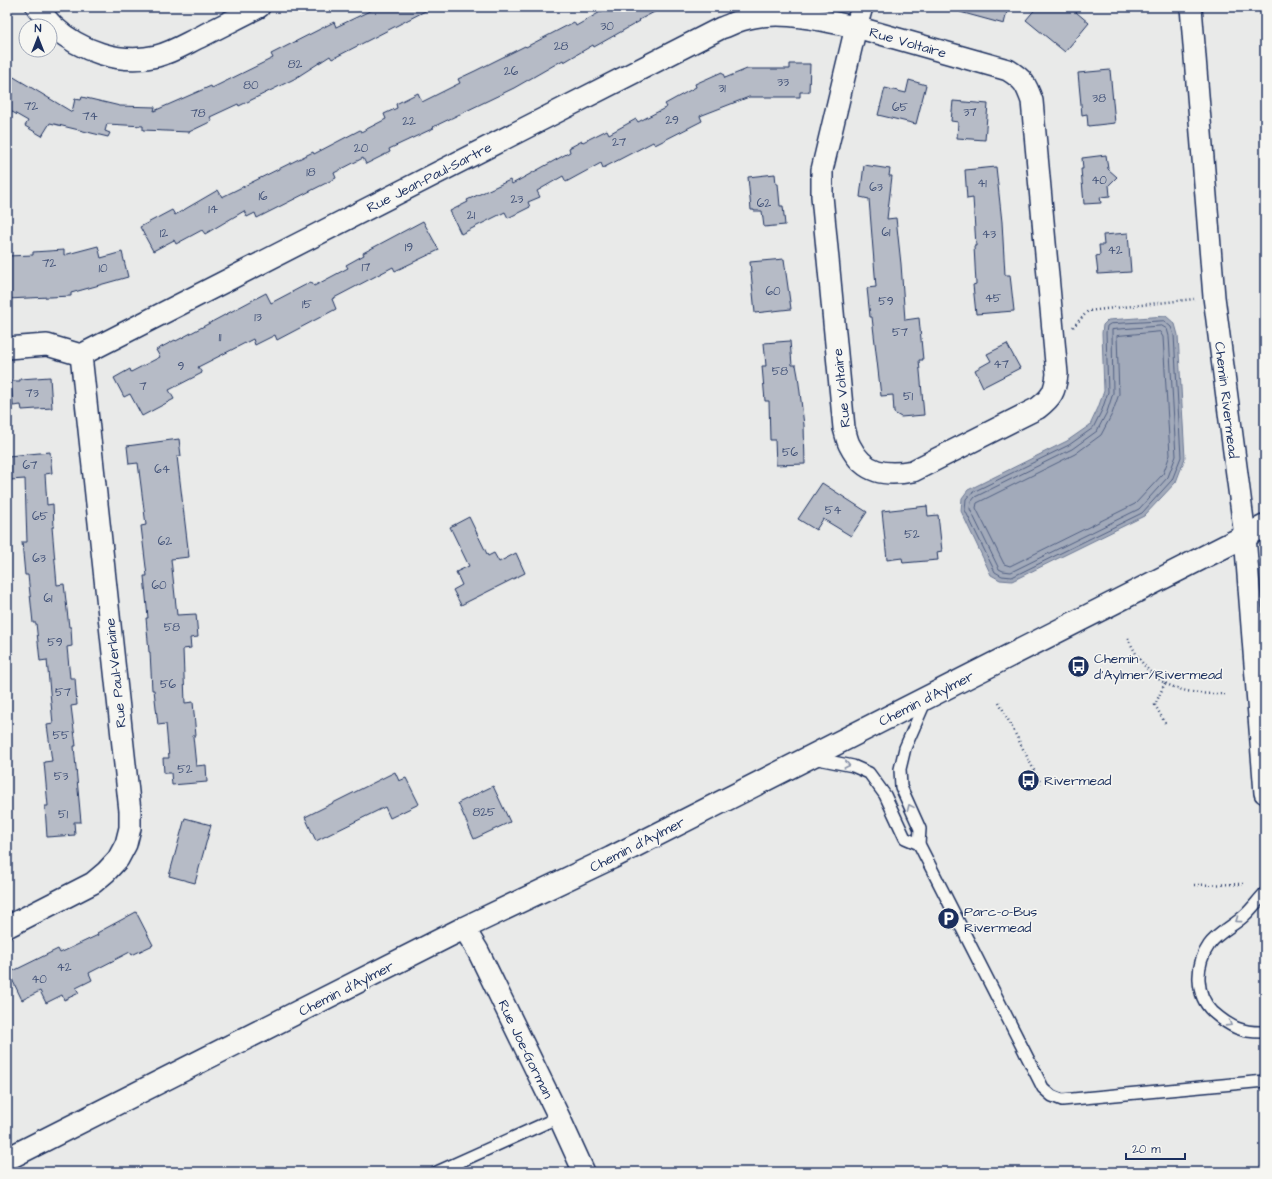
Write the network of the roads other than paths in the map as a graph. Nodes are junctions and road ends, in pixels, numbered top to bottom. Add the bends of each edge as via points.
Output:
1 (37, 7) edge
2 (259, 7) edge
3 (862, 7) edge
4 (1187, 7) edge
5 (1191, 7) edge
6 (856, 27) junction
7 (1194, 49) junction
8 (7, 348) edge
9 (81, 354) junction
10 (1265, 526) edge
11 (1245, 536) junction
12 (927, 698) junction
13 (809, 757) junction
14 (1265, 793) edge
15 (919, 844) junction
16 (1265, 893) edge
17 (7, 927) edge
18 (464, 928) junction
19 (1265, 1032) edge
20 (1265, 1081) edge
21 (559, 1116) junction
22 (7, 1160) edge
23 (437, 1172) edge
24 (584, 1172) edge

1 - 2 street via 52,25 84,47 120,58 141,59 174,50
3 - 6 street
4 - 7 street
5 - 7 street, Chemin Rivermead
6 - 6 street, Rue Voltaire via 822,170 822,196 844,428 850,446 860,460 882,473 896,474 913,471 1038,408 1050,399 1056,387 1057,374 1054,336 1032,101 1027,86 1020,77 1008,70
6 - 9 street, Rue Jean-Paul-Sartre via 808,17 782,15 742,20 721,28
7 - 11 street, Chemin Rivermead via 1214,297
8 - 9 street via 47,345
9 - 17 street, Rue Paul-Verlaine via 130,828 126,844 118,859 93,883
10 - 11 main road, Chemin d'Aylmer
11 - 12 main road, Chemin d'Aylmer
11 - 14 street, Chemin Rivermead
12 - 13 main road, Chemin d'Aylmer
15 -> 12 lane via 920,829 901,787 900,769 905,748
13 -> 15 lane via 853,766 869,773 885,795 905,838
13 - 18 main road, Chemin d'Aylmer via 592,867
15 - 20 lane via 1043,1088 1052,1096 1062,1100
16 -> 19 lane via 1244,916 1210,944 1204,956 1199,978 1204,1000 1221,1019 1242,1031
18 - 21 street, Rue Joe-Gorman via 482,958
18 - 22 main road, Chemin d'Aylmer
21 - 23 lane
21 - 24 street, Rue Joe-Gorman

